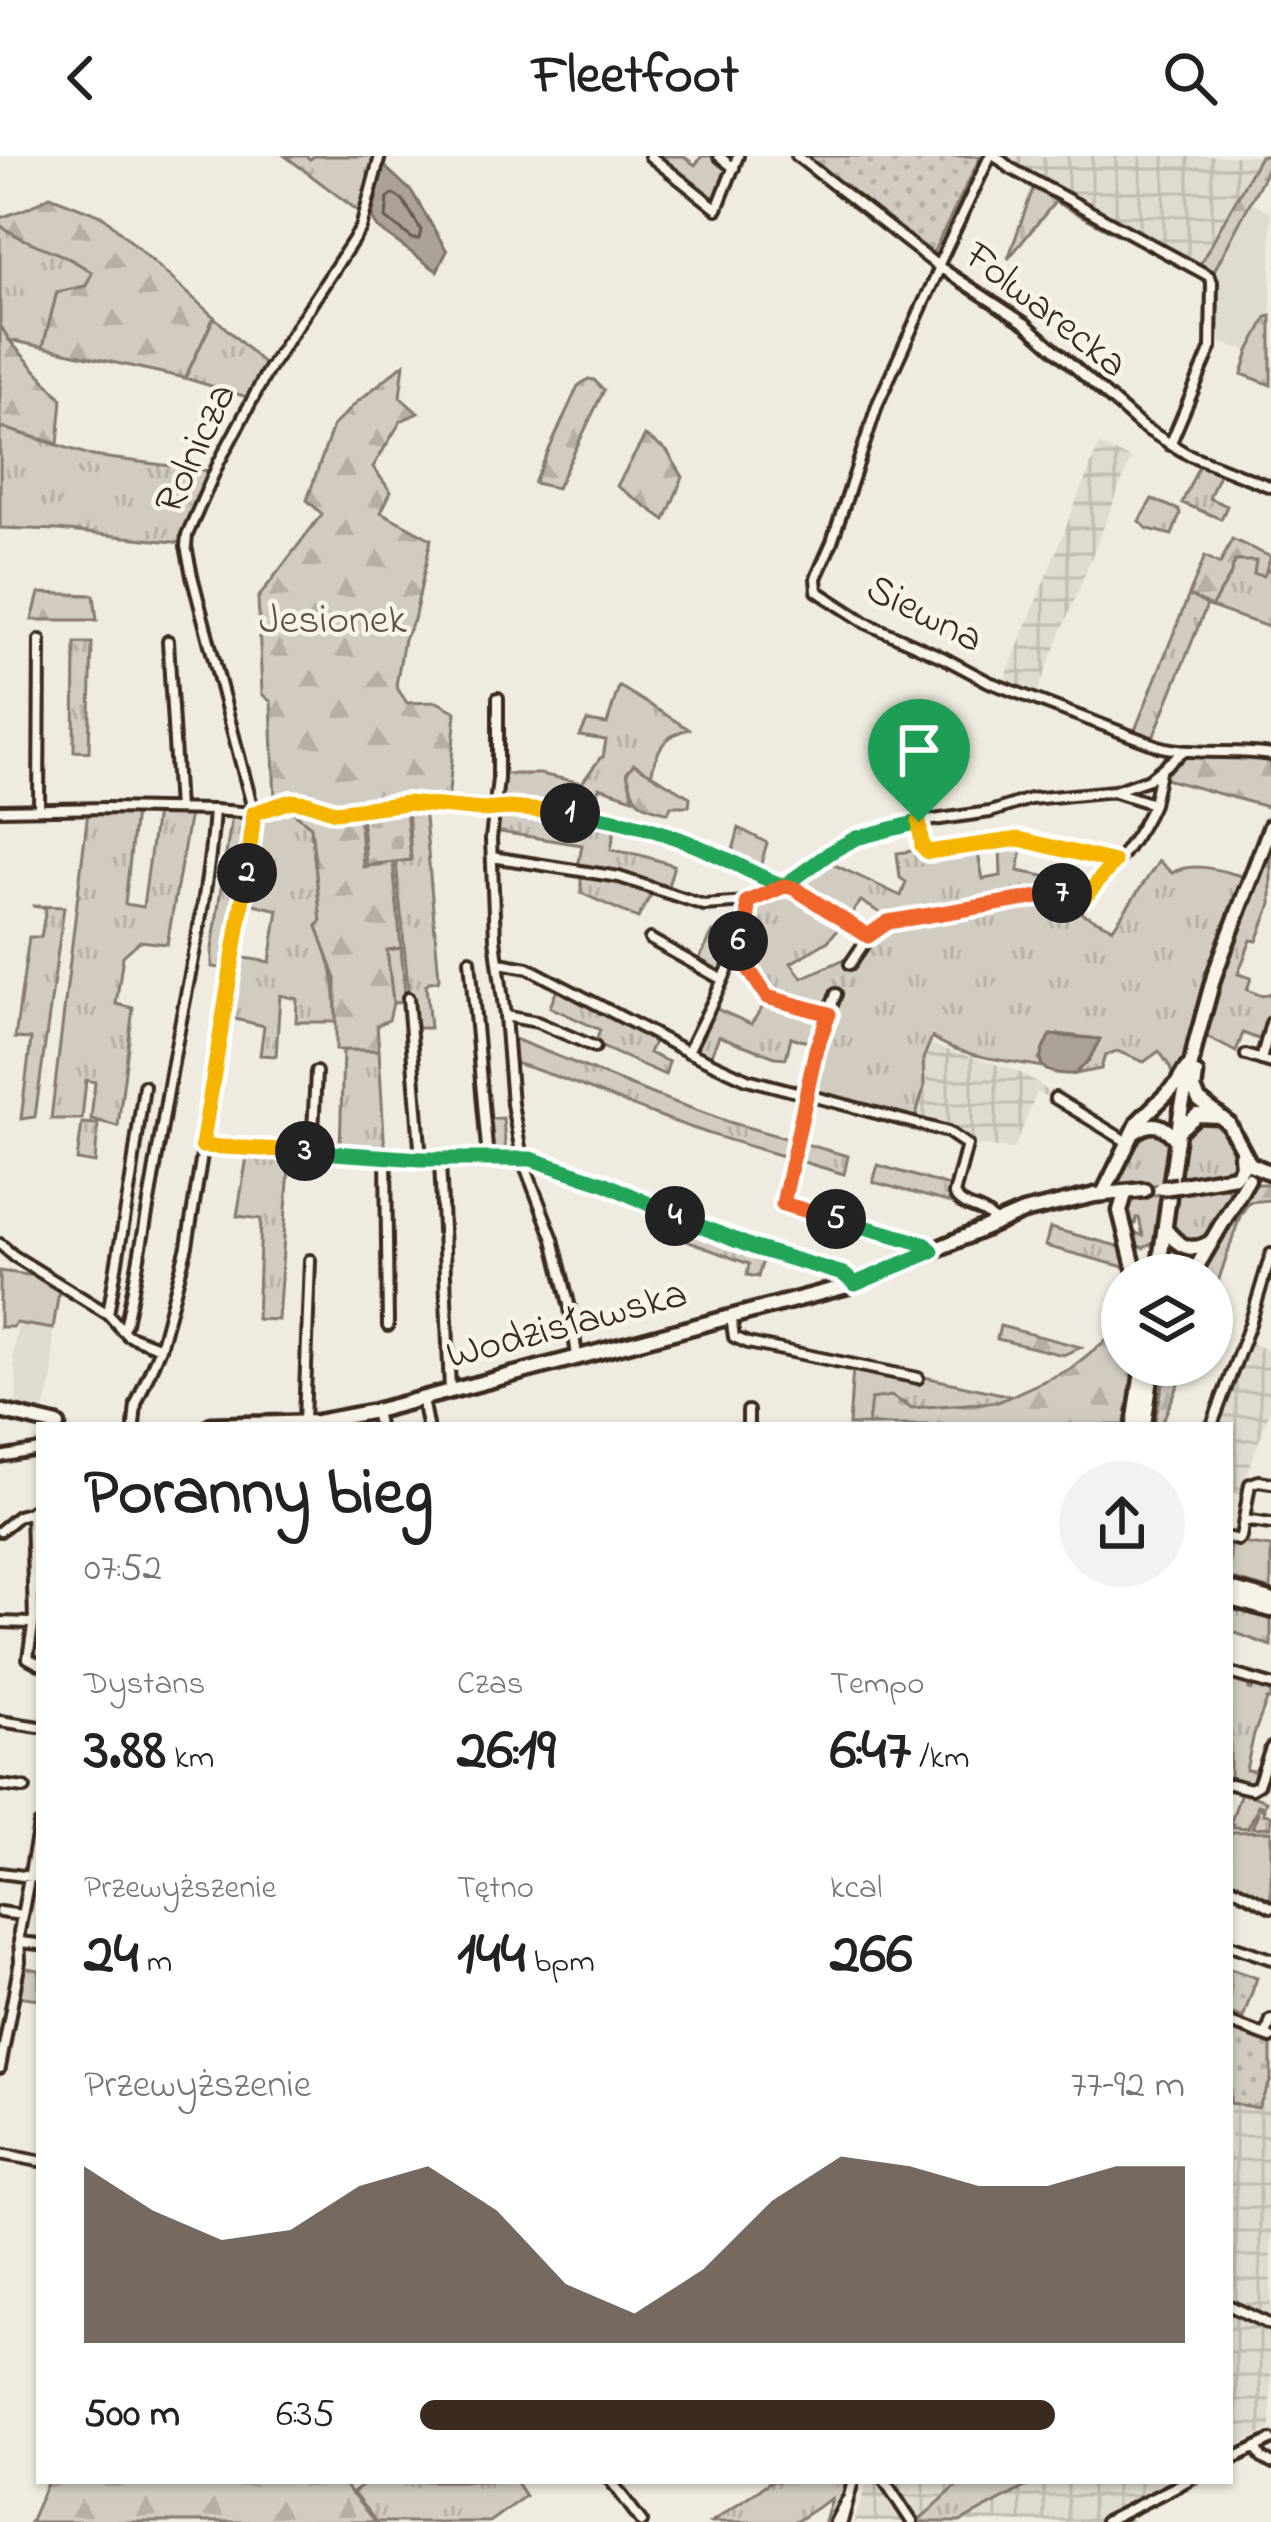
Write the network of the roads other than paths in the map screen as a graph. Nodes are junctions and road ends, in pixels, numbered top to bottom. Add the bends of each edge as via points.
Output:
1 (380, 156) edge
2 (650, 156) edge
3 (719, 156) edge
4 (738, 156) edge
5 (796, 156) edge
6 (993, 156) edge
7 (734, 168) junction
8 (939, 266) junction
9 (1170, 445) junction
10 (1271, 467) edge
11 (1268, 485) edge
12 (40, 640) dead end
13 (168, 641) dead end
14 (499, 698) dead end
15 (1182, 752) junction
16 (1271, 755) edge
17 (1160, 770) junction
18 (1114, 791) junction
19 (1154, 804) junction
20 (39, 809) junction
21 (178, 809) junction
22 (0, 810) edge
23 (214, 810) junction
24 (494, 810) junction
25 (254, 813) junction
26 (919, 822) junction
27 (1271, 826) edge
28 (492, 857) junction
29 (1114, 862) junction
30 (784, 886) junction
31 (747, 902) junction
32 (868, 936) junction
33 (650, 938) dead end
34 (735, 948) junction
35 (470, 960) dead end
36 (499, 963) junction
37 (850, 964) dead end
38 (722, 979) junction
39 (836, 994) dead end
40 (408, 998) dead end
41 (829, 1014) junction
42 (506, 1016) junction
43 (1271, 1023) edge
44 (1196, 1042) junction
45 (596, 1047) dead end
46 (688, 1052) junction
47 (1246, 1055) dead end
48 (1266, 1061) edge
49 (1191, 1064) junction
50 (316, 1072) dead end
51 (144, 1086) dead end
52 (806, 1095) junction
53 (1055, 1098) dead end
54 (1220, 1116) junction
55 (1178, 1136) junction
56 (1132, 1138) junction
57 (202, 1146) junction
58 (1239, 1148) junction
59 (312, 1152) junction
60 (386, 1156) junction
61 (522, 1158) junction
62 (421, 1159) junction
63 (440, 1159) junction
64 (488, 1159) junction
65 (1116, 1172) junction
66 (1270, 1173) edge
67 (1238, 1178) junction
68 (1125, 1193) junction
69 (1101, 1196) junction
70 (1120, 1210) junction
71 (994, 1222) junction
72 (1164, 1234) junction
73 (1128, 1240) junction
74 (1213, 1241) junction
75 (0, 1244) edge
76 (932, 1251) junction
77 (1131, 1254) edge
78 (1163, 1254) edge
79 (1205, 1254) edge
80 (1271, 1254) edge
81 (310, 1260) dead end
82 (855, 1284) junction
83 (108, 1313) junction
84 (731, 1317) junction
85 (388, 1326) dead end
86 (122, 1330) junction
87 (160, 1348) junction
88 (577, 1358) junction
89 (918, 1378) dead end
90 (1140, 1386) edge
91 (1150, 1386) edge
92 (450, 1392) junction
93 (422, 1399) junction
94 (748, 1411) dead end
95 (0, 1412) edge
96 (376, 1418) edge
97 (43, 1422) edge
98 (134, 1422) edge
99 (304, 1422) edge
100 (318, 1422) edge
101 (426, 1422) edge
102 (748, 1422) edge
103 (1134, 1422) edge
104 (1144, 1422) edge
105 (1213, 1422) edge
106 (36, 1451) edge
107 (0, 1457) edge
108 (1271, 1483) edge
109 (35, 1511) edge
110 (1244, 1520) junction
111 (1271, 1524) edge
112 (0, 1531) edge
113 (1233, 1538) edge
114 (1233, 1590) edge
115 (1233, 1600) edge
116 (1271, 1600) edge
117 (1271, 1610) edge
118 (34, 1620) junction
119 (0, 1622) edge
120 (36, 1662) edge
121 (1233, 1674) edge
122 (1271, 1685) edge
123 (0, 1721) edge
124 (36, 1727) edge
125 (1271, 1748) edge
126 (1268, 1770) edge
127 (1233, 1784) edge
128 (0, 1785) edge
129 (25, 1789) dead end
130 (0, 1874) edge
131 (34, 1878) edge
132 (1233, 1888) edge
133 (1271, 1907) edge
134 (0, 1912) edge
135 (22, 1915) junction
136 (20, 1942) junction
137 (36, 1944) edge
138 (1233, 1946) edge
139 (1271, 1959) edge
140 (1271, 2020) edge
141 (1233, 2024) edge
142 (1268, 2037) edge
143 (0, 2068) edge
144 (0, 2154) edge
145 (36, 2160) edge
146 (1233, 2307) edge
147 (1271, 2325) edge
148 (1271, 2440) edge
149 (1256, 2447) junction
150 (1233, 2458) edge
151 (1271, 2463) edge
152 (613, 2484) edge
153 (852, 2484) edge
154 (887, 2484) edge
155 (1181, 2484) edge
156 (642, 2522) edge
157 (838, 2522) edge
158 (912, 2522) edge
159 (1105, 2522) edge

1 - 25 street, Rolnicza via 361,228 267,372 186,539
2 - 7 street via 717,208
3 - 7 street
4 - 7 street
5 - 8 street, Folwarecka
6 - 8 street
6 - 9 street via 1209,276 1213,343
8 - 9 street, Folwarecka via 1026,324
8 - 15 street, Siewna via 878,403 817,591 1012,692
9 - 11 street, Folwarecka
10 - 11 street
12 - 20 street
13 - 21 street
14 - 24 street
15 - 16 street, Siewna
15 - 17 street
17 - 18 street
17 - 19 street
18 - 19 street
18 - 26 street
19 - 29 street
20 - 21 street
20 - 22 street
21 - 23 street
23 - 25 street
23 - 86 street via 192,972
24 - 25 street via 407,803 335,812 291,801
24 - 28 street
24 - 30 street via 628,821
25 - 57 street, Rolnicza
26 - 29 street via 928,852 1019,839
26 - 30 street via 856,838
27 - 44 main road
28 - 31 street via 620,878 704,905
28 - 36 street
29 - 32 street via 1085,897 1060,893 888,922
30 - 31 street
30 - 32 street
31 - 34 street
32 - 37 street
33 - 38 street
34 - 38 street
34 - 41 street via 767,997
35 - 64 street
36 - 42 street
36 - 46 street via 528,968
38 - 46 street
39 - 41 street
40 - 62 street
41 - 52 street
42 - 45 street
42 - 61 street
43 - 48 street
44 - 49 main road
44 - 54 main road via 1196,1095
46 - 52 street
47 - 48 street
49 - 55 main road
49 - 56 main road
50 - 59 street
51 - 83 street
52 - 71 street via 968,1145 954,1194
52 - 76 street via 783,1204
53 - 56 street
54 - 55 main road via 1194,1116
54 - 58 main road
55 - 56 main road via 1159,1124
55 - 72 main road
56 - 65 main road
57 - 59 street
57 - 87 street, Rolnicza
58 - 66 main road
58 - 67 main road
59 - 60 street
60 - 62 street
60 - 85 street
61 - 64 street
61 - 82 street
61 - 88 street via 553,1239
62 - 63 street
63 - 64 street
63 - 92 street
65 - 68 main road
65 - 69 main road
66 - 67 street, Wodzisławska
67 - 68 main road, Wodzisławska, bridge
67 - 74 main road
68 - 69 main road, Wodzisławska
68 - 70 main road
69 - 70 main road
69 - 71 main road, Wodzisławska
70 - 73 main road
71 - 76 main road, Wodzisławska
72 - 73 main road via 1146,1251
72 - 74 main road via 1187,1248
72 - 78 main road
73 - 77 main road
74 - 79 main road
75 - 83 street
76 - 82 main road, Wodzisławska
80 - 105 street
81 - 99 street
82 - 84 main road, Wodzisławska
83 - 86 street
84 - 88 main road, Wodzisławska
84 - 89 street via 734,1337 748,1343
86 - 87 street
87 - 98 street, Rolnicza
88 - 92 main road, Wodzisławska
90 - 103 main road
91 - 104 main road
92 - 93 main road, Wodzisławska
93 - 96 main road, Wodzisławska
93 - 101 street
94 - 102 street
95 - 97 main road
96 - 100 main road, Wodzisławska
106 - 107 street
108 - 110 street via 1250,1484
109 - 112 street
109 - 118 street
110 - 111 street
110 - 113 street
114 - 116 main road
115 - 117 main road
118 - 119 street
118 - 120 street via 28,1658
121 - 122 street
123 - 124 street
125 - 126 street
126 - 127 street via 1254,1788
128 - 129 street
130 - 131 street
131 - 135 street
132 - 133 street
134 - 135 street
135 - 136 street
136 - 137 street
136 - 143 street
138 - 139 street
140 - 142 street
141 - 142 street
144 - 145 street
146 - 147 street
148 - 149 street
149 - 150 street
149 - 151 street
152 - 156 street
153 - 157 street
154 - 158 street
155 - 159 street

